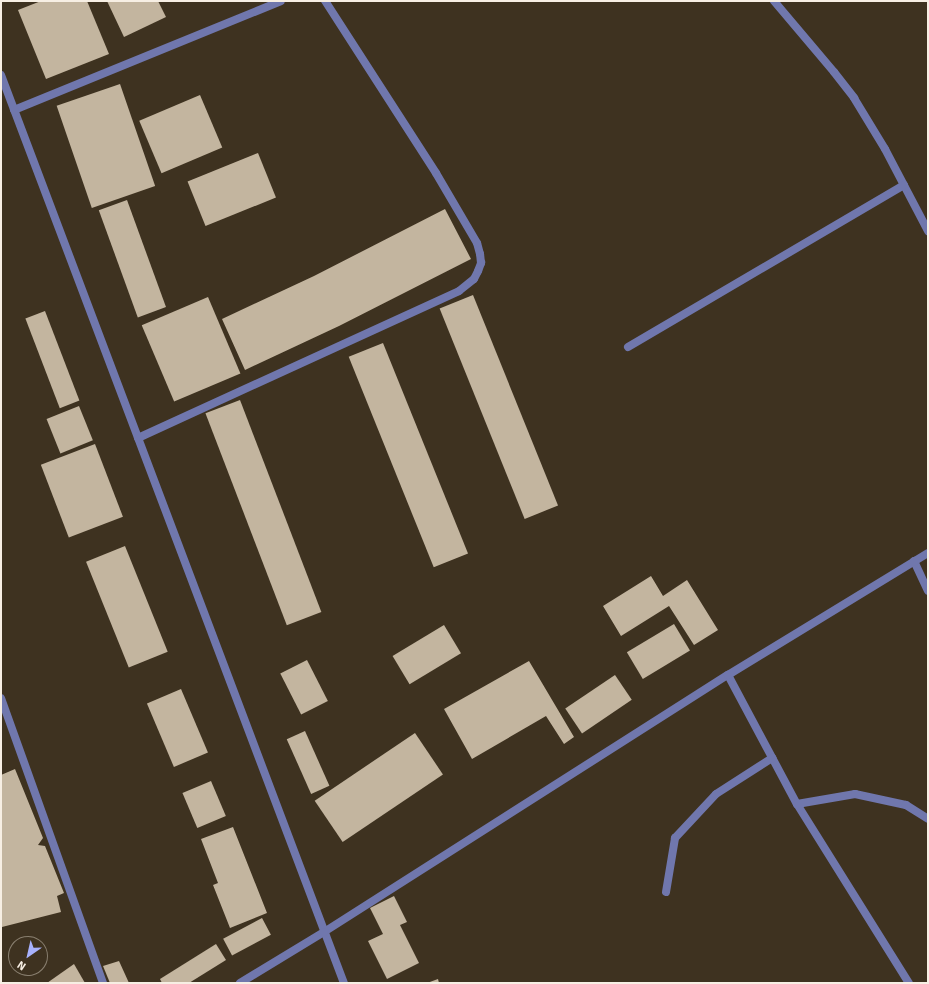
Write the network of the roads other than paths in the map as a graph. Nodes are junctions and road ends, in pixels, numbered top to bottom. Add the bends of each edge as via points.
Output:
1 (281, 1) edge
2 (325, 1) edge
3 (774, 1) edge
4 (1, 75) edge
5 (14, 110) junction
6 (904, 185) junction
7 (928, 231) edge
8 (628, 347) dead end
9 (138, 438) junction
10 (928, 553) edge
11 (914, 561) junction
12 (928, 591) edge
13 (728, 675) junction
14 (1, 698) edge
15 (772, 758) junction
16 (797, 804) junction
17 (928, 819) edge
18 (666, 892) dead end
19 (324, 932) junction
20 (103, 983) edge
21 (240, 983) edge
22 (344, 983) edge
23 (909, 983) edge

1 - 5 street
2 - 9 street via 436,173 476,244 481,263 478,271 468,286 459,291
3 - 6 street via 854,98
4 - 5 street
5 - 9 street
6 - 7 street
6 - 8 street
9 - 19 street
10 - 11 street
11 - 12 street
11 - 13 street
13 - 15 street
13 - 19 street
14 - 20 street
15 - 16 street
15 - 18 street via 716,794 674,838
16 - 17 street via 855,794 906,805
16 - 23 street
19 - 21 street
19 - 22 street

